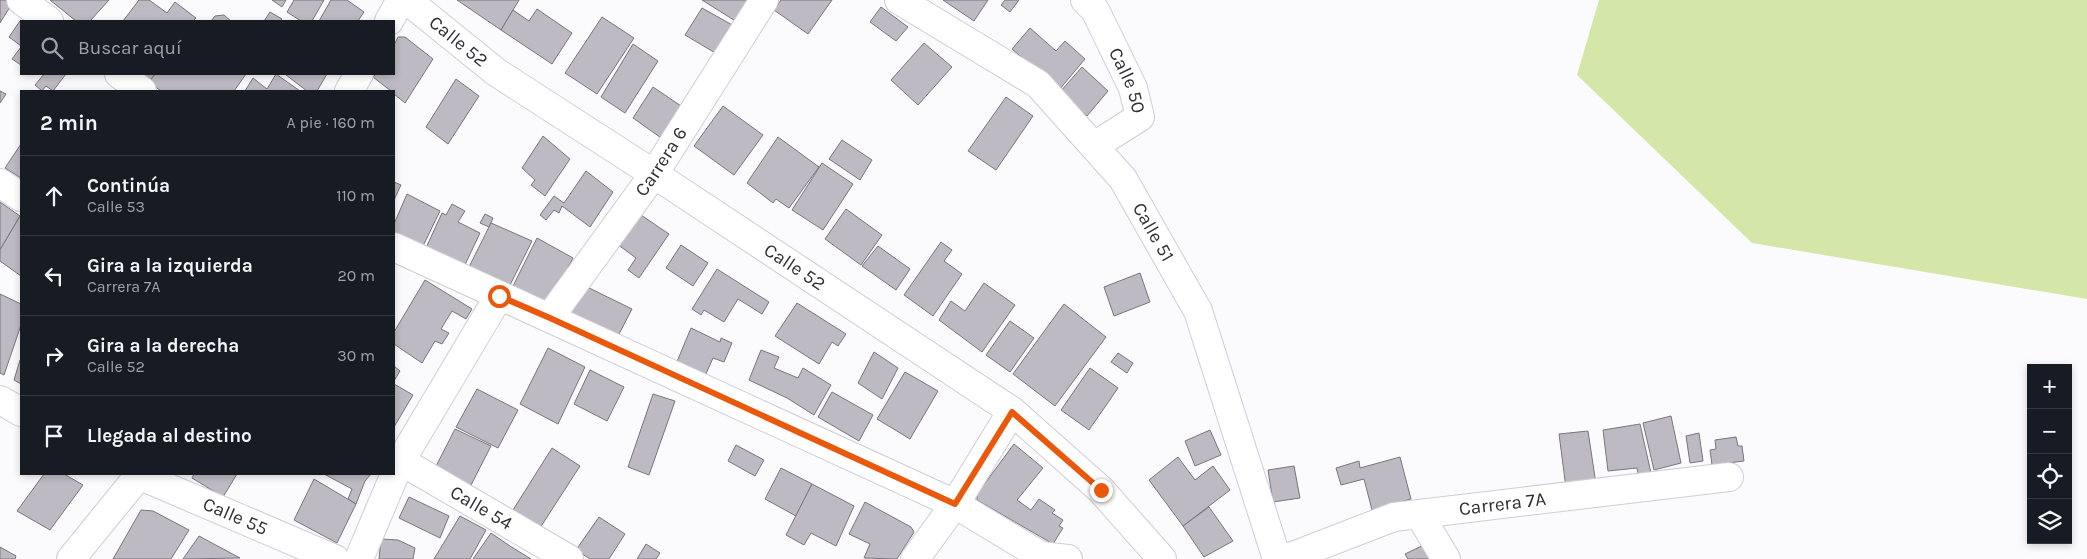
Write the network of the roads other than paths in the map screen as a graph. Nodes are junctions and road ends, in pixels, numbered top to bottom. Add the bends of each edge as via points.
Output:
1 (21, 0) edge
2 (401, 0) edge
3 (407, 0) edge
4 (764, 0) edge
5 (899, 0) edge
6 (1085, 0) edge
7 (48, 20) edge
8 (390, 20) edge
9 (120, 75) edge
10 (358, 75) edge
11 (141, 90) edge
12 (350, 90) edge
13 (1094, 146) junction
14 (654, 174) junction
15 (0, 183) edge
16 (20, 197) edge
17 (395, 247) edge
18 (499, 296) junction
19 (550, 318) junction
20 (0, 400) edge
21 (20, 411) edge
22 (1012, 412) junction
23 (397, 459) edge
24 (137, 475) edge
25 (140, 475) edge
26 (391, 475) edge
27 (1729, 477) dead end
28 (955, 504) junction
29 (1419, 514) junction
30 (71, 559) edge
31 (335, 559) edge
32 (360, 559) edge
33 (569, 559) edge
34 (915, 559) edge
35 (1068, 559) edge
36 (1162, 559) edge
37 (1277, 559) edge
38 (1285, 559) edge
39 (1446, 559) edge

1 - 7 street
2 - 8 street
3 - 14 street, Calle 52 via 496,72
4 - 14 street, Carrera 6
5 - 13 street, Calle 51 via 1038,84
6 - 13 street, Calle 50 via 1095,10 1133,88 1140,117
9 - 11 street
10 - 12 street
13 - 37 street, Calle 51 via 1124,179 1198,311
14 - 19 street, Carrera 6
14 - 22 street, Calle 52
15 - 16 street
17 - 18 street
18 - 19 street
18 - 23 street
19 - 28 street
20 - 21 street
22 - 28 street
22 - 36 street, Calle 52 via 1101,490
23 - 33 street, Calle 54
24 - 30 street
25 - 31 street, Calle 55
26 - 32 street
27 - 29 street, Carrera 7A
28 - 34 street
28 - 35 street via 1041,556
29 - 38 street, Carrera 7A via 1394,517
29 - 39 street

